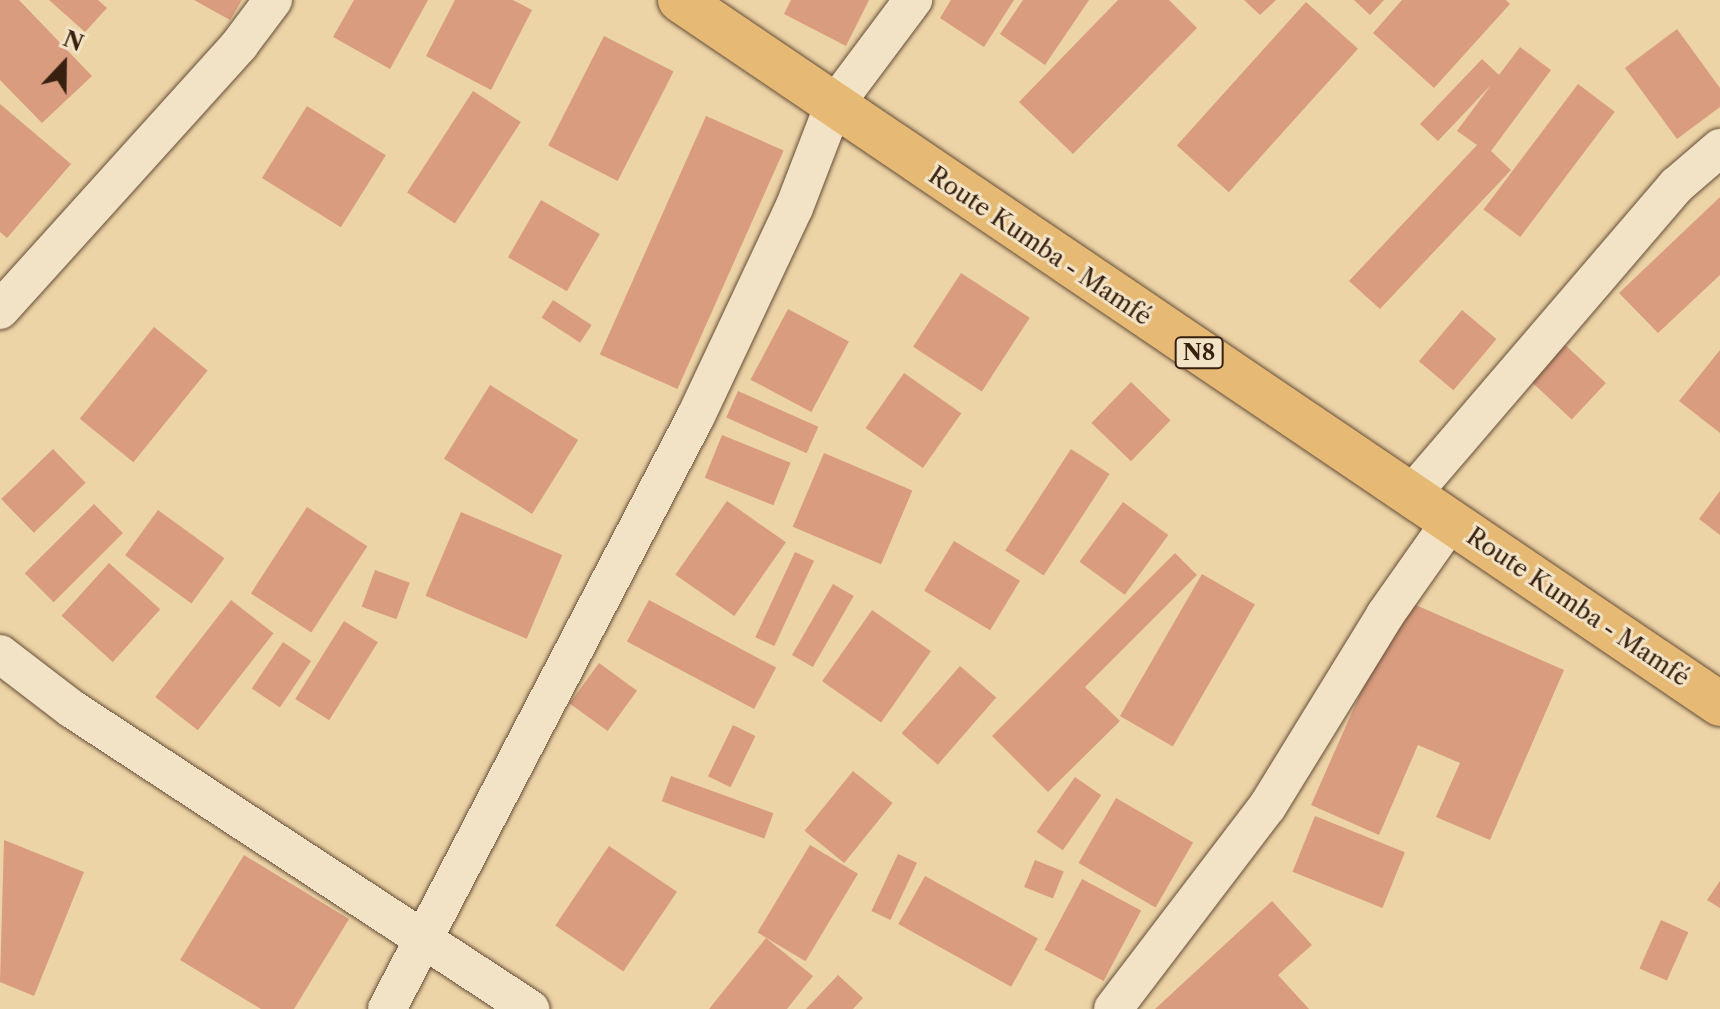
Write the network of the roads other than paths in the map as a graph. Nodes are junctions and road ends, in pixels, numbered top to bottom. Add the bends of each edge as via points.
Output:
1 (273, 0) edge
2 (680, 0) edge
3 (913, 0) edge
4 (833, 107) junction
5 (1720, 148) edge
6 (0, 310) edge
7 (1411, 495) junction
8 (1451, 521) junction
9 (0, 654) edge
10 (1720, 704) edge
11 (424, 940) junction
12 (387, 1009) edge
13 (530, 1009) edge
14 (1113, 1009) edge

1 - 6 street via 240,44
2 - 4 highway, Route Kumba - Mamfé / N8
3 - 4 street
4 - 7 highway, Route Kumba - Mamfé / N8
4 - 11 street via 794,208 696,416
5 - 7 street via 1677,185
7 - 8 highway, Route Kumba - Mamfé / N8
8 - 10 highway, Route Kumba - Mamfé / N8
8 - 14 street via 1385,615 1267,807
9 - 11 street via 72,709
11 - 12 street
11 - 13 street

